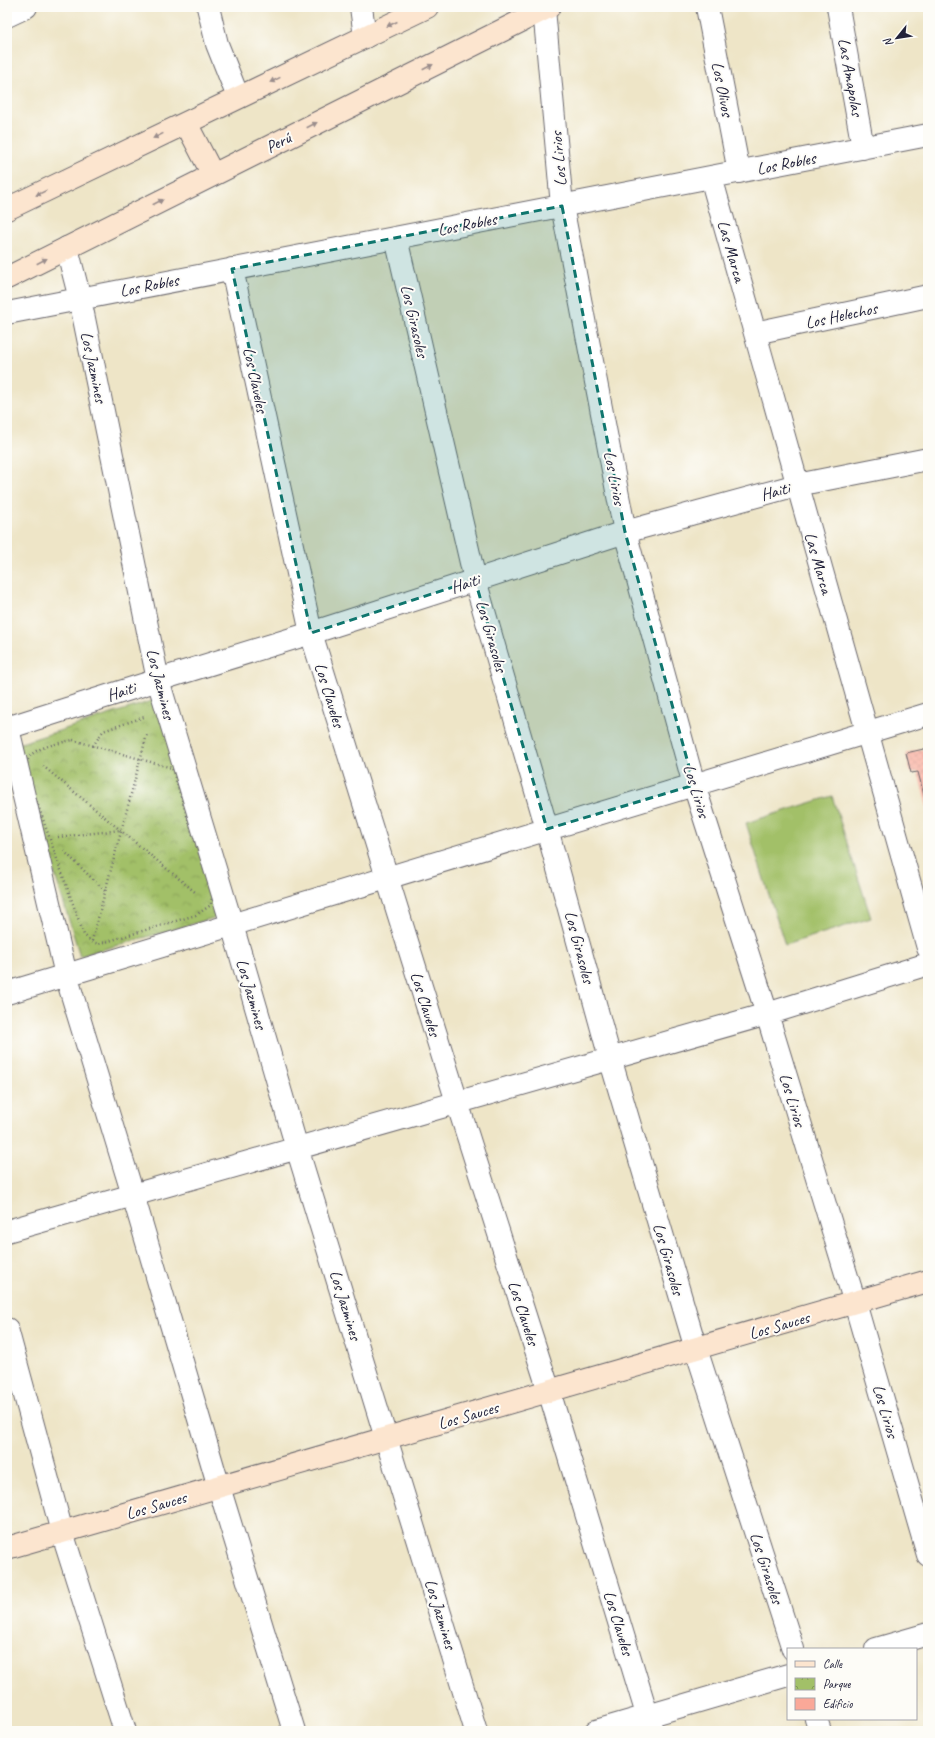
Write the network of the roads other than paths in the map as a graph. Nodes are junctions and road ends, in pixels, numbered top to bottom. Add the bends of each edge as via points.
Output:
1 (26, 7) edge
2 (208, 7) edge
3 (361, 7) edge
4 (428, 7) edge
5 (707, 7) edge
6 (838, 7) edge
7 (546, 8) edge
8 (7, 16) edge
9 (365, 37) junction
10 (238, 97) junction
11 (186, 122) junction
12 (928, 135) edge
13 (863, 148) junction
14 (739, 172) junction
15 (213, 175) junction
16 (711, 177) junction
17 (562, 206) junction
18 (7, 209) edge
19 (396, 238) junction
20 (67, 248) junction
21 (232, 269) junction
22 (7, 278) edge
23 (928, 296) edge
24 (80, 299) junction
25 (7, 313) edge
26 (755, 333) junction
27 (928, 460) edge
28 (797, 485) junction
29 (625, 532) junction
30 (476, 580) junction
31 (311, 633) junction
32 (158, 680) junction
33 (928, 714) edge
34 (7, 727) edge
35 (867, 732) junction
36 (694, 785) junction
37 (547, 829) junction
38 (387, 877) junction
39 (232, 925) junction
40 (928, 948) edge
41 (928, 964) edge
42 (66, 975) junction
43 (7, 993) edge
44 (767, 1014) junction
45 (610, 1058) junction
46 (457, 1102) junction
47 (297, 1148) junction
48 (133, 1195) junction
49 (7, 1231) edge
50 (928, 1281) edge
51 (855, 1302) junction
52 (7, 1329) edge
53 (696, 1348) junction
54 (549, 1391) junction
55 (387, 1438) junction
56 (219, 1487) junction
57 (62, 1532) junction
58 (7, 1548) edge
59 (928, 1555) edge
60 (928, 1634) edge
61 (793, 1648) edge
62 (879, 1648) edge
63 (787, 1675) edge
64 (816, 1720) edge
65 (650, 1724) edge
66 (125, 1731) edge
67 (294, 1731) edge
68 (476, 1731) edge
69 (596, 1731) edge
70 (820, 1731) edge

1 - 8 street
2 - 10 street via 217,44
3 - 9 street
4 -> 9 main road
5 - 14 street, Los Olivos
6 - 13 street, Las Amapolas
15 -> 7 main road, Perú
7 - 17 street, Los Lirios
9 -> 10 main road
10 - 11 main road
11 - 15 main road
11 -> 18 main road
12 - 13 street, Los Robles
13 - 14 street, Los Robles
14 - 16 street, Los Robles
20 -> 15 main road, Perú
16 - 17 street, Los Robles
16 - 26 street, Las Marca
17 - 19 street, Los Robles
17 - 29 street, Los Lirios
19 - 21 street, Los Robles
19 - 30 street, Los Girasoles
22 -> 20 main road, Perú
20 - 24 street, Los Jazmines
21 - 24 street, Los Robles
21 - 31 street, Los Claveles
23 - 26 street, Los Helechos
24 - 25 street, Los Robles
24 - 32 street, Los Jazmines
26 - 28 street, Las Marca
27 - 28 street, Haiti
28 - 29 street, Haiti
28 - 35 street, Las Marca
29 - 30 street, Haiti
29 - 36 street, Los Lirios
30 - 31 street, Haiti
30 - 37 street, Los Girasoles
31 - 32 street, Haiti
31 - 38 street, Los Claveles
32 - 34 street, Haiti
32 - 39 street, Los Jazmines
33 - 35 street
34 - 42 street
35 - 36 street
35 - 40 street, Las Marca
36 - 37 street
36 - 44 street, Los Lirios
37 - 38 street
37 - 45 street, Los Girasoles
38 - 39 street
38 - 46 street, Los Claveles
39 - 42 street
39 - 47 street, Los Jazmines
41 - 44 street
42 - 43 street
42 - 48 street
44 - 45 street
44 - 51 street, Los Lirios
45 - 46 street
45 - 53 street, Los Girasoles
46 - 47 street
46 - 54 street, Los Claveles
47 - 48 street
47 - 55 street, Los Jazmines
48 - 49 street
48 - 56 street
50 - 51 main road, Los Sauces
51 - 53 main road, Los Sauces
51 - 59 street, Los Lirios
52 - 57 street
53 - 54 main road, Los Sauces
53 - 61 street, Los Girasoles
54 - 55 main road, Los Sauces
54 - 65 street, Los Claveles
55 - 56 main road, Los Sauces
55 - 68 street, Los Jazmines
56 - 57 main road, Los Sauces
56 - 67 street
57 - 58 main road, Los Sauces
57 - 66 street
60 - 62 street
63 - 65 street
64 - 70 street
65 - 69 street

